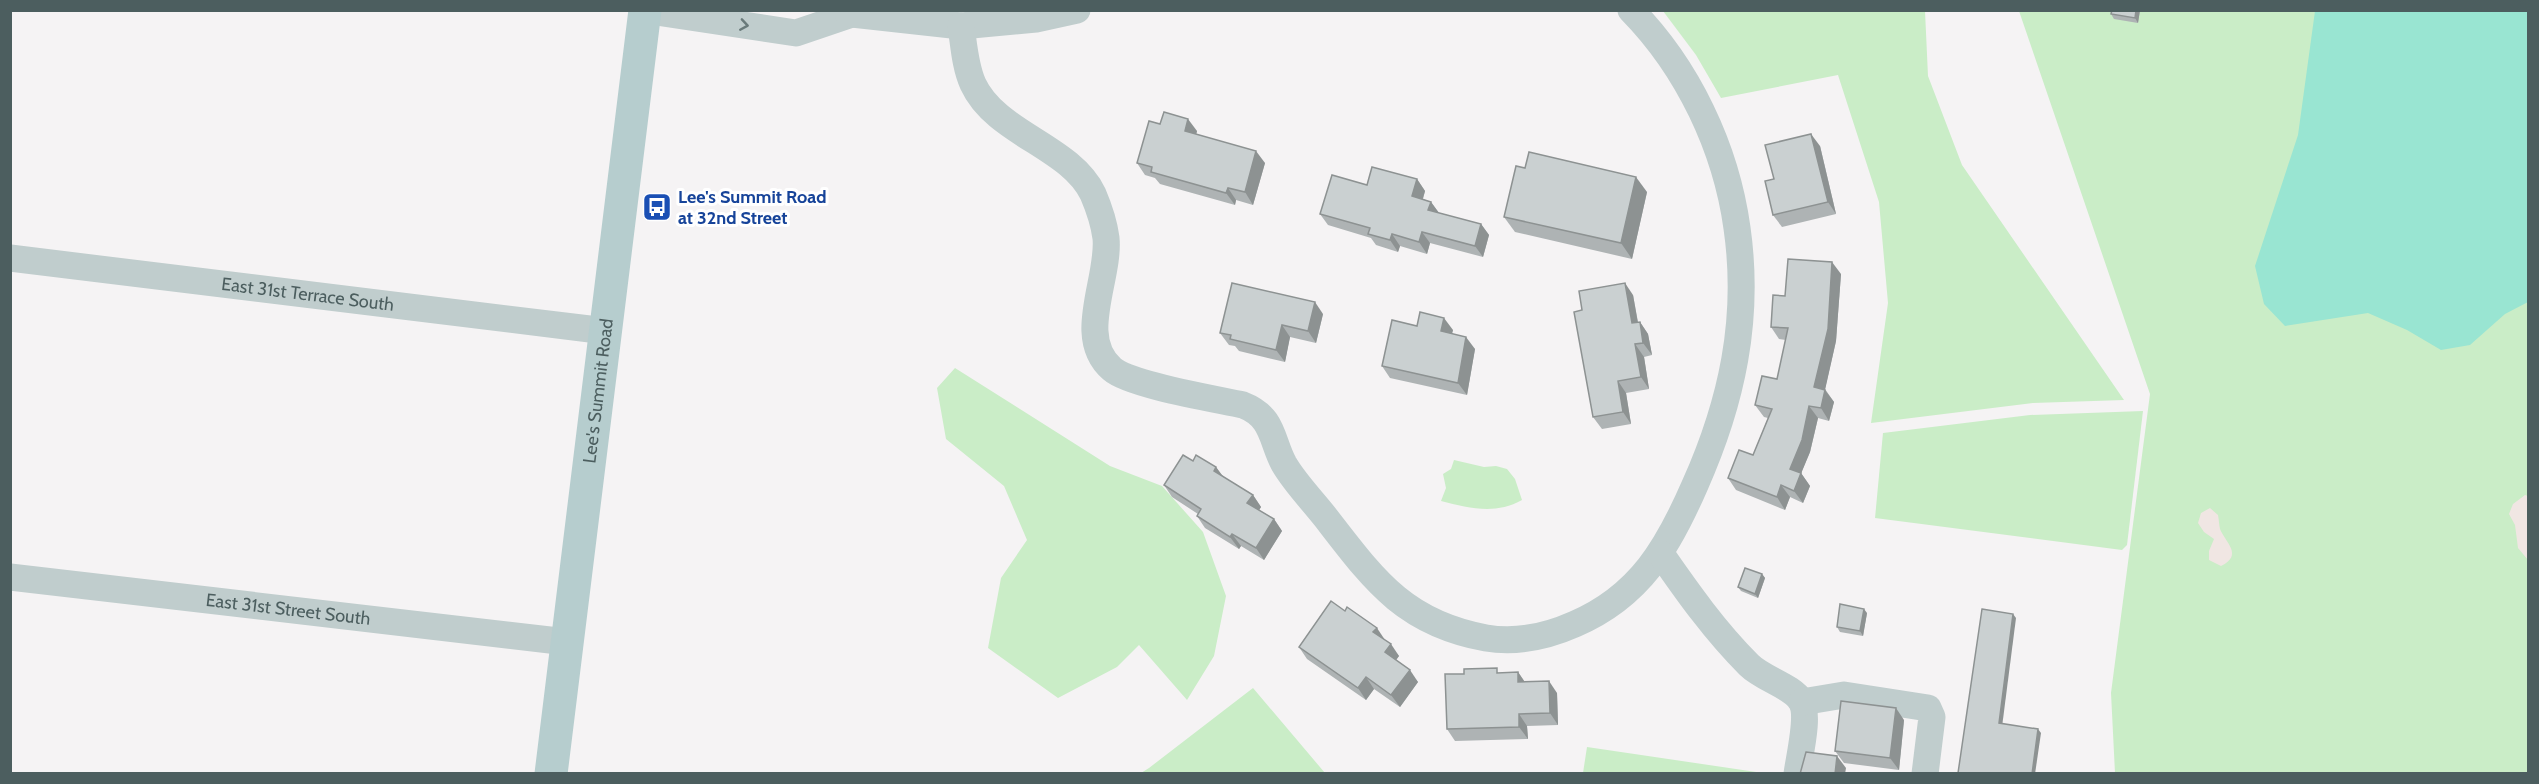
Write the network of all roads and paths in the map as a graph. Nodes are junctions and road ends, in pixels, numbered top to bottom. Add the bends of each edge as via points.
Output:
1 (1077, 10) edge
2 (1631, 10) edge
3 (644, 11) edge
4 (849, 12) edge
5 (961, 26) junction
6 (10, 258) edge
7 (606, 331) junction
8 (1661, 554) junction
9 (10, 577) edge
10 (567, 642) junction
11 (1802, 702) junction
12 (551, 774) edge
13 (1797, 774) edge
14 (1925, 774) edge

1 - 5 street via 1036,19
2 - 8 street via 1665,48 1686,82 1719,153 1732,199 1742,270 1739,335 1726,405 1713,445
3 -> 4 street via 796,33
3 - 7 main road, Lee's Summit Road
4 - 5 street
5 - 8 street via 967,68 983,100 1072,169 1095,199 1106,239 1095,339 1105,361 1123,376 1243,405 1257,412 1269,426 1283,462 1295,479 1368,573 1405,606 1426,620 1488,638 1535,637 1557,632 1611,605 1631,589
6 - 7 street, East 31st Terrace South
7 - 10 main road, Lee's Summit Road
8 - 11 street via 1699,609 1751,666
9 - 10 street, East 31st Street South
10 - 12 main road, Lee's Summit Road
11 - 13 street via 1804,717
11 - 14 street via 1844,695 1928,708 1932,717

